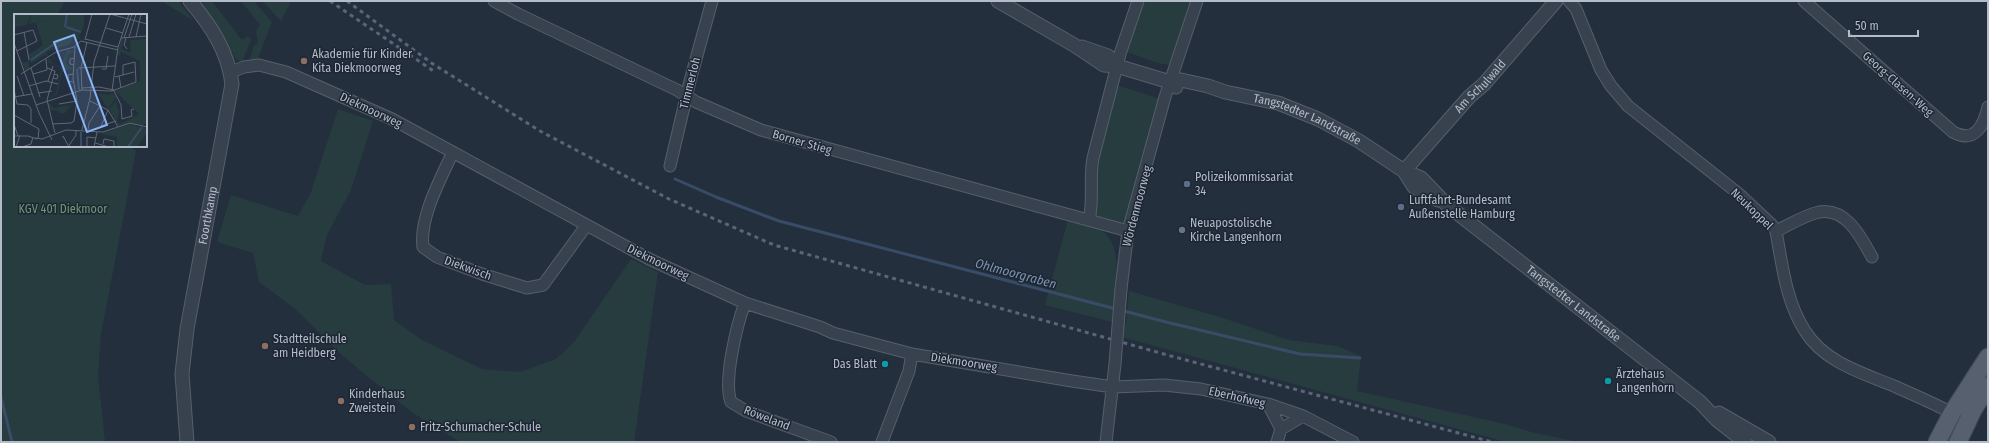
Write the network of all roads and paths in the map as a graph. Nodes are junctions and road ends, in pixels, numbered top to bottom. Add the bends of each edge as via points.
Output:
1 (190, 1) edge
2 (494, 1) edge
3 (712, 1) edge
4 (998, 1) edge
5 (1138, 1) edge
6 (1198, 1) edge
7 (1556, 1) edge
8 (1569, 1) edge
9 (1804, 1) edge
10 (1117, 66) junction
11 (230, 72) junction
12 (1170, 82) junction
13 (686, 96) junction
14 (1988, 107) edge
15 (453, 152) junction
16 (670, 166) dead end
17 (1404, 172) junction
18 (1089, 220) junction
19 (586, 226) junction
20 (1128, 231) junction
21 (1776, 231) junction
22 (1872, 257) dead end
23 (745, 303) junction
24 (912, 354) junction
25 (1988, 357) edge
26 (1988, 386) edge
27 (1113, 387) junction
28 (1700, 402) junction
29 (1268, 404) junction
30 (1952, 413) junction
31 (1303, 416) junction
32 (1281, 429) junction
33 (187, 442) edge
34 (831, 442) edge
35 (882, 442) edge
36 (1106, 442) edge
37 (1277, 442) edge
38 (1353, 442) edge
39 (1745, 442) edge
40 (1769, 442) edge
41 (1937, 442) edge
42 (1958, 442) edge

1 - 11 street, Foorthkamp via 215,35 225,54
2 - 13 street, Borner Stieg
3 - 13 street, Timmerloh
4 - 10 street, Tangstedter Landstraße via 1074,45 1108,56
5 - 10 street
6 - 12 street, Wördenmoorweg
7 - 17 street, Am Schulwald
8 - 21 street, Neukoppel via 1576,8 1601,70 1628,106 1740,194
9 - 14 street, Georg-Clasen-Weg via 1952,132 1965,136 1977,132 1983,125
10 - 12 street, Tangstedter Landstraße
10 - 18 street via 1092,158 1092,211
11 - 15 street, Diekmoorweg via 259,65 286,72 392,119
11 - 33 street, Foorthkamp via 230,98 187,329 182,374
12 - 17 street, Tangstedter Landstraße via 1181,80 1208,86 1278,104 1318,119 1359,140
12 - 20 street, Wördenmoorweg
13 - 16 street, Timmerloh
13 - 18 street, Borner Stieg via 761,130
15 - 19 street, Diekmoorweg
15 - 19 street, Diekwisch via 424,222 424,246 437,257 527,288 543,285
17 - 28 street, Tangstedter Landstraße via 1419,191 1447,205
18 - 20 street, Borner Stieg
19 - 23 street, Diekmoorweg
20 - 27 street, Wördenmoorweg, bridge
21 - 22 street via 1818,212 1834,212 1851,225
21 - 30 street, Neukoppel via 1789,294 1796,314 1817,347 1850,368
23 - 24 street, Diekmoorweg via 820,326 833,333
23 - 34 street, Röweland via 737,326 732,361 729,394 732,402 746,411
24 - 27 street, Diekmoorweg
24 - 35 street
25 - 30 main road
26 - 42 main road
27 - 29 street, Eberhofweg via 1164,385 1202,389
27 - 36 street, Wördenmoorweg
28 - 39 street, Tangstedter Landstraße via 1717,420
28 - 40 street, Tangstedter Landstraße
29 - 31 street, Eberhofweg
29 - 32 street
30 - 41 main road
31 - 32 street
31 - 38 street, Eberhofweg
32 - 37 street

